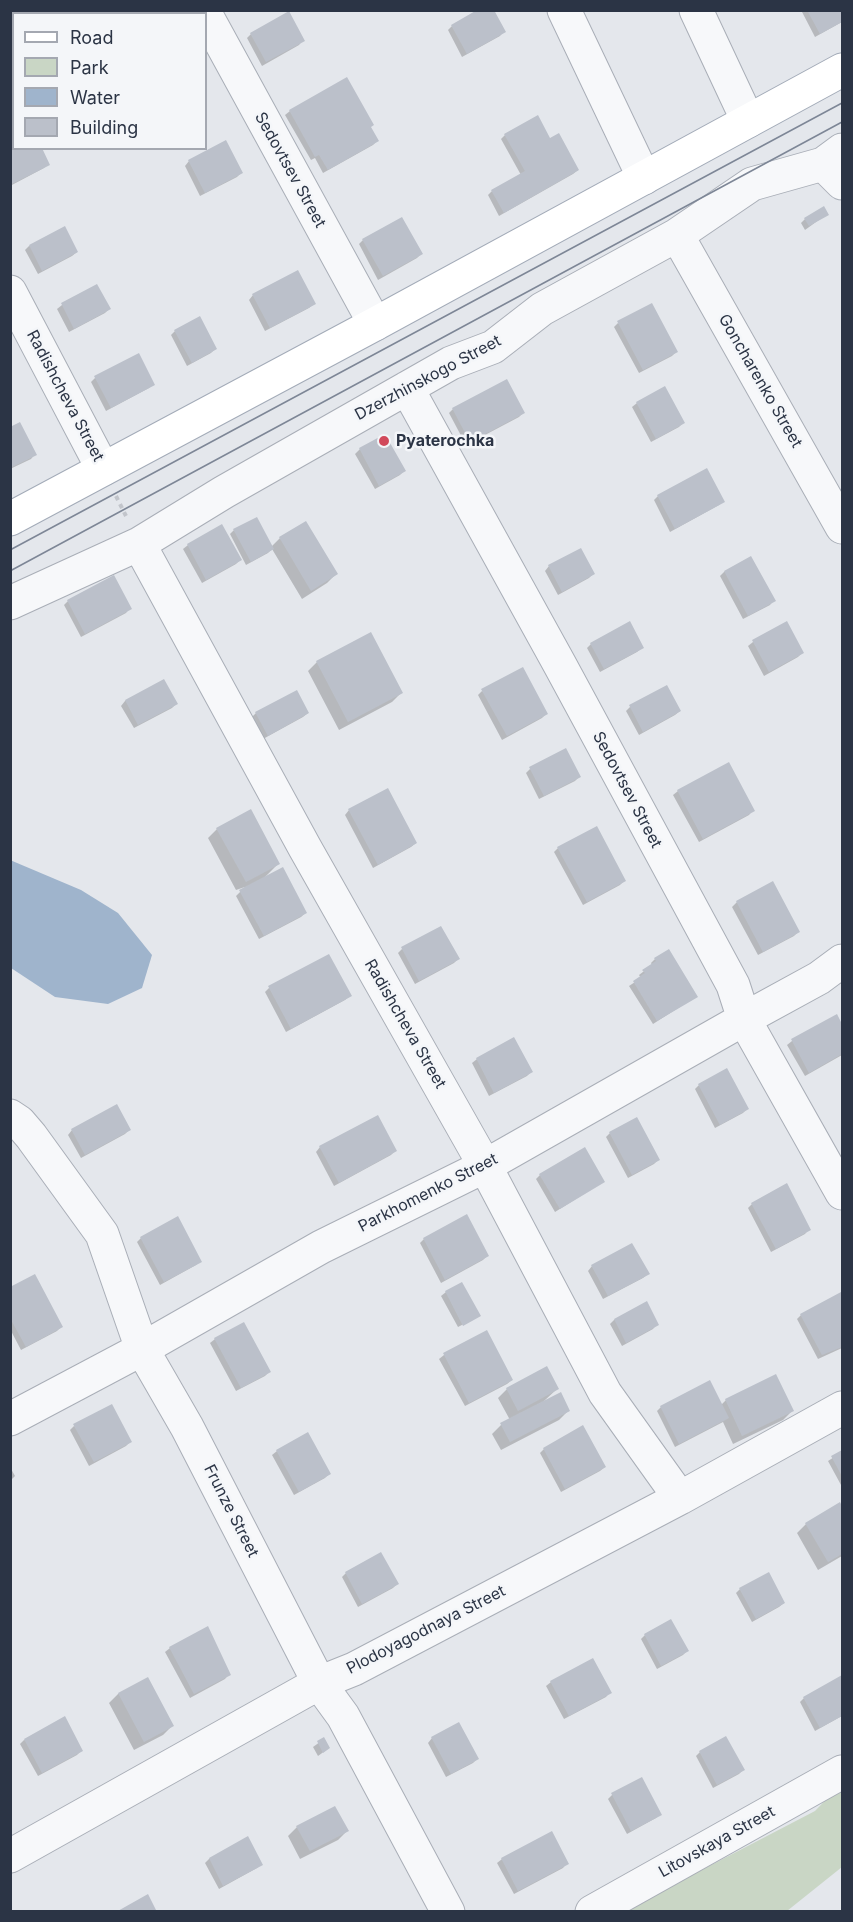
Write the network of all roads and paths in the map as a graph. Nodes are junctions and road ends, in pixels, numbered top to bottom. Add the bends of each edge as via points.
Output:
1 (564, 10) edge
2 (696, 10) edge
3 (207, 18) edge
4 (843, 70) edge
5 (748, 121) junction
6 (836, 166) edge
7 (644, 178) junction
8 (677, 235) junction
9 (10, 292) edge
10 (375, 324) junction
11 (407, 388) junction
12 (103, 469) junction
13 (10, 519) edge
14 (843, 527) edge
15 (139, 544) junction
16 (10, 603) edge
17 (843, 962) edge
18 (744, 1019) junction
19 (10, 1116) edge
20 (486, 1166) junction
21 (843, 1193) edge
22 (142, 1349) junction
23 (843, 1408) edge
24 (10, 1419) edge
25 (680, 1498) junction
26 (320, 1683) junction
27 (843, 1772) edge
28 (10, 1856) edge
29 (448, 1911) edge
30 (592, 1911) edge

1 - 7 street
2 - 5 street
3 - 10 street, Sedovtsev Street
4 - 5 main road
5 - 7 main road
6 - 8 street, Dzerzhinskogo Street via 752,184
7 - 10 main road
8 - 11 street, Dzerzhinskogo Street via 542,309 493,347 451,363
8 - 14 street, Goncharenko Street
9 - 12 street, Radishcheva Street
10 - 12 main road
11 - 15 street, Dzerzhinskogo Street
11 - 18 street, Sedovtsev Street via 733,985
12 - 13 main road
12 - 15 path
15 - 16 street, Dzerzhinskogo Street
15 - 20 street, Radishcheva Street
17 - 18 street, Parkhomenko Street
18 - 20 street, Parkhomenko Street
18 - 21 street, Sedovtsev Street
19 - 22 street, Frunze Street via 31,1136 102,1234
20 - 22 street, Parkhomenko Street via 321,1247
20 - 25 street, Radishcheva Street via 605,1393
22 - 24 street, Parkhomenko Street
22 - 26 street, Frunze Street via 187,1427
23 - 25 street, Plodoyagodnaya Street
25 - 26 street, Plodoyagodnaya Street via 354,1669
26 - 28 street, Plodoyagodnaya Street
26 - 29 street, Frunze Street via 343,1716
27 - 30 street, Litovskaya Street

